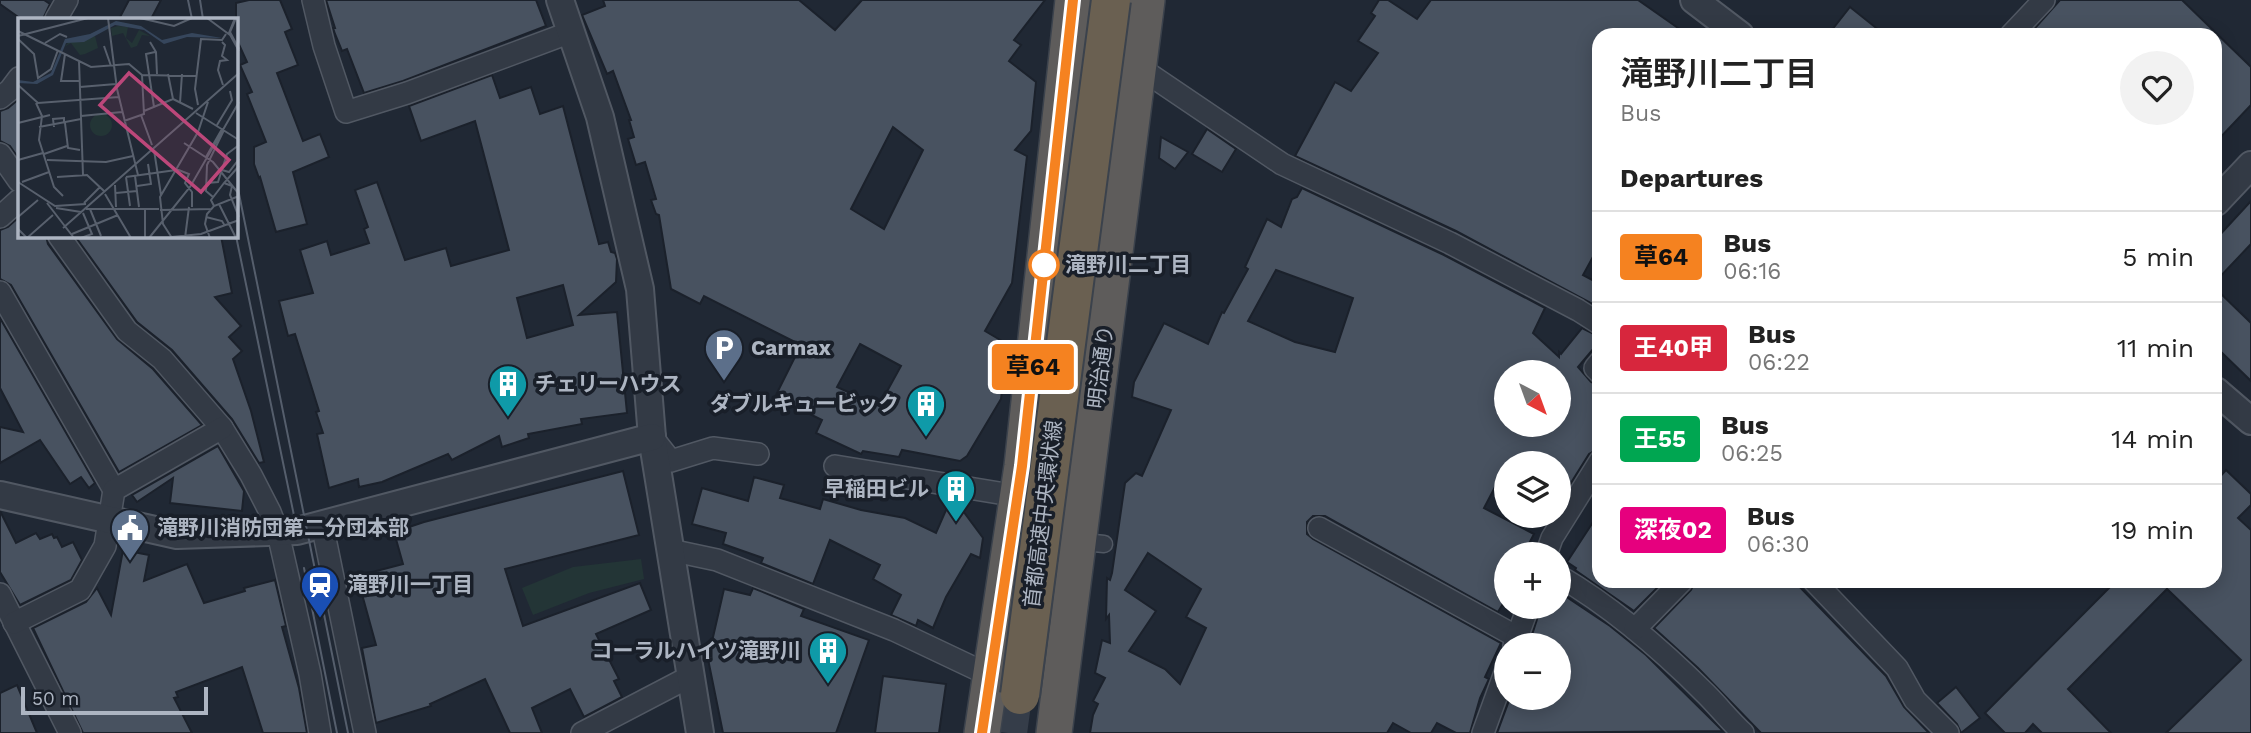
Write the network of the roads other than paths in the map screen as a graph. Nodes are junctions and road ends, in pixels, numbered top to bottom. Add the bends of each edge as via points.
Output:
1 (67, 0) edge
2 (313, 0) edge
3 (1111, 0) edge
4 (1147, 0) edge
5 (1693, 0) edge
6 (2044, 0) edge
7 (1066, 6) edge
8 (568, 11) edge
9 (57, 18) edge
10 (1731, 28) edge
11 (2018, 28) edge
12 (1140, 68) junction
13 (18, 79) edge
14 (0, 98) edge
15 (0, 155) edge
16 (2251, 165) edge
17 (18, 180) edge
18 (2222, 196) edge
19 (18, 201) edge
20 (0, 217) edge
21 (60, 238) edge
22 (0, 292) edge
23 (1592, 319) edge
24 (2222, 396) edge
25 (2251, 421) edge
26 (222, 428) junction
27 (652, 437) junction
28 (758, 454) dead end
29 (835, 466) dead end
30 (1592, 474) edge
31 (114, 490) junction
32 (0, 495) edge
33 (1017, 496) junction
34 (110, 520) junction
35 (322, 524) junction
36 (1319, 527) dead end
37 (1005, 532) junction
38 (278, 533) junction
39 (1091, 542) junction
40 (1551, 542) edge
41 (670, 550) junction
42 (1571, 583) edge
43 (1675, 588) edge
44 (1821, 588) edge
45 (0, 594) edge
46 (14, 623) junction
47 (1635, 629) junction
48 (1502, 633) edge
49 (691, 676) junction
50 (1005, 686) junction
51 (1494, 703) edge
52 (70, 733) edge
53 (320, 733) edge
54 (365, 733) edge
55 (582, 733) edge
56 (700, 733) edge
57 (982, 733) edge
58 (1054, 733) edge
59 (1483, 733) edge
60 (1743, 733) edge
61 (1948, 733) edge

1 - 9 street
2 - 8 street via 346,112 407,93
3 - 50 highway, 首都高速中央環状線, bridge
4 - 12 highway, 明治通り
5 - 10 street
6 - 11 street
7 - 33 highway
8 - 27 street via 600,117 640,289
12 - 23 street via 1282,164 1450,243
12 - 39 highway, 明治通り
13 - 14 street
15 - 17 street
16 - 18 street
19 - 20 street
21 - 26 street via 127,331 162,359
22 - 31 street
24 - 25 street
26 - 31 street
26 - 38 street
27 - 28 street via 671,461 713,448
27 - 35 street
27 - 41 street
29 - 33 street
30 - 40 street
31 - 34 street
32 - 34 street
33 - 37 highway
34 - 38 street via 177,535
34 - 46 street via 105,546 80,590
35 - 38 street
35 - 54 street
36 - 48 street
37 - 39 street
37 - 50 highway
38 - 53 street
39 - 58 highway, 明治通り
41 - 49 street
41 - 50 street via 730,565 894,630
42 - 47 street
43 - 47 street
44 - 61 street via 1897,668 1915,700
45 - 46 street
46 - 52 street
47 - 60 street
49 - 55 street
49 - 56 street
50 - 57 highway
51 - 59 street

